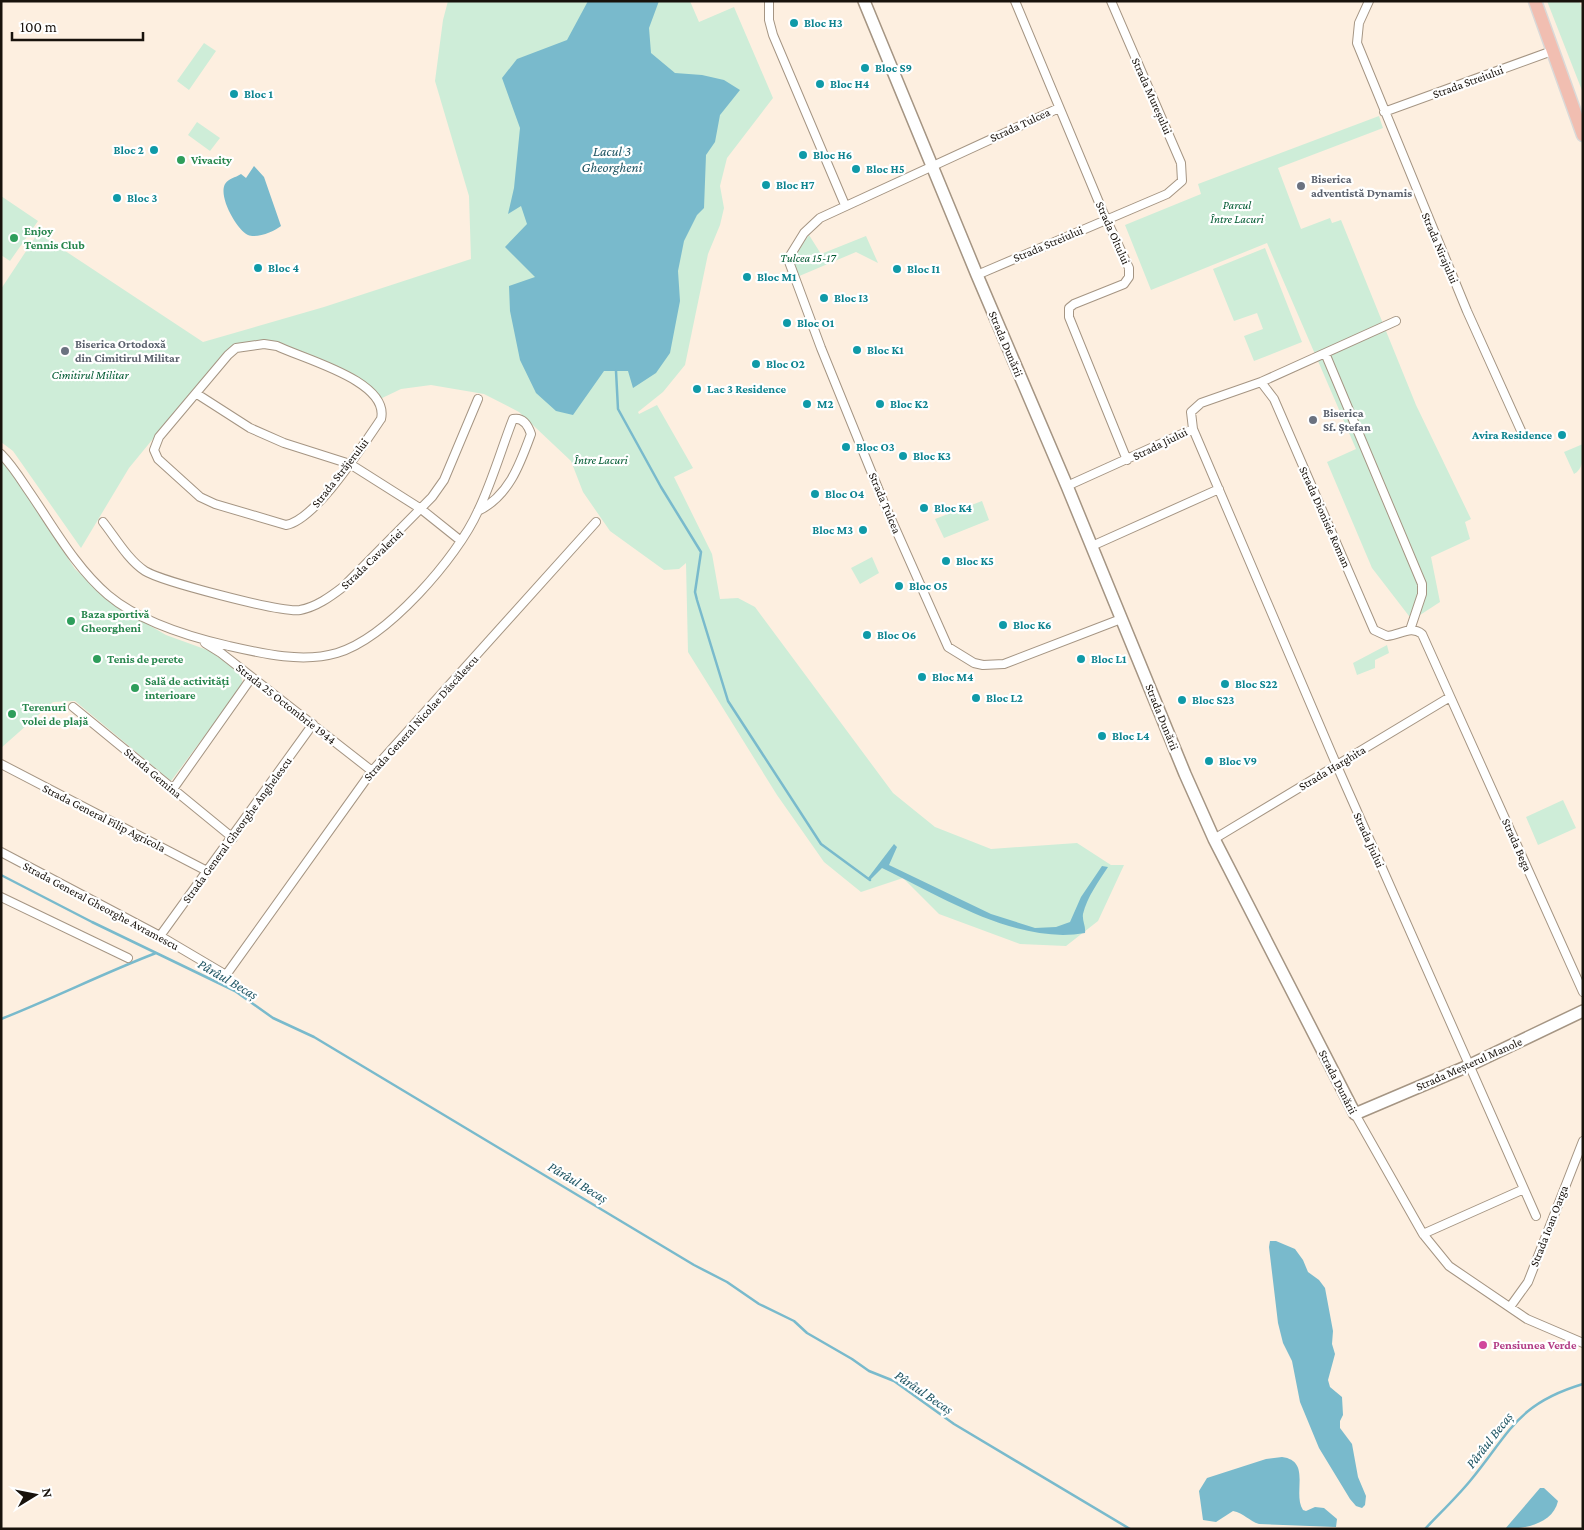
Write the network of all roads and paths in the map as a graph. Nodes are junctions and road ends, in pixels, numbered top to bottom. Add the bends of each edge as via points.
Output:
1 (770, 1) edge
2 (864, 1) edge
3 (1015, 1) edge
4 (1111, 1) edge
5 (1369, 1) edge
6 (1535, 1) edge
7 (1552, 51) junction
8 (1059, 108) junction
9 (1384, 112) junction
10 (1583, 135) edge
11 (933, 166) junction
12 (1174, 189) joint
13 (845, 205) junction
14 (1106, 219) junction
15 (977, 275) junction
16 (1396, 321) dead end
17 (1325, 353) junction
18 (1261, 382) junction
19 (197, 394) junction
20 (478, 399) dead end
21 (1192, 429) junction
22 (1523, 435) dead end
23 (1, 454) edge
24 (1127, 460) junction
25 (350, 464) junction
26 (1067, 486) junction
27 (1219, 489) junction
28 (422, 510) junction
29 (478, 511) junction
30 (103, 522) dead end
31 (596, 522) dead end
32 (461, 541) junction
33 (1092, 546) junction
34 (1121, 619) junction
35 (1410, 630) junction
36 (198, 639) junction
37 (252, 677) junction
38 (1450, 697) junction
39 (73, 707) dead end
40 (313, 724) junction
41 (1, 764) edge
42 (1337, 766) junction
43 (372, 772) junction
44 (173, 789) junction
45 (232, 838) junction
46 (1214, 839) junction
47 (1, 852) edge
48 (207, 871) junction
49 (1, 897) edge
50 (160, 936) junction
51 (128, 958) dead end
52 (226, 975) joint
53 (1583, 992) edge
54 (1583, 1011) edge
55 (1468, 1066) junction
56 (1355, 1114) junction
57 (1583, 1141) edge
58 (1524, 1189) junction
59 (1536, 1216) dead end
60 (1423, 1234) junction
61 (1510, 1307) junction
62 (1583, 1343) edge

1 - 13 street via 769,20 773,35
2 - 11 street, Strada Dunării
3 - 8 street, Strada Oltului
4 - 12 street, Strada Mureșului via 1181,163 1182,181
5 - 9 street, Strada Nirajului via 1359,23 1357,43
6 - 7 main road
7 - 9 street, Strada Streiului
7 - 10 main road
8 - 11 street, Strada Tulcea
8 - 14 street, Strada Oltului
9 - 22 street, Strada Nirajului via 1467,312
11 - 13 street, Strada Tulcea
11 - 15 street, Strada Dunării
12 - 14 street, Strada Streiului via 1151,202
13 - 34 street, Strada Tulcea via 810,226 790,253 789,267 884,503 948,647 974,663 1004,664
14 - 15 street, Strada Streiului
14 - 24 street, Strada Oltului via 1129,268 1129,277 1124,284 1074,304 1069,308 1069,317
15 - 26 street, Strada Dunării
16 - 17 street
17 - 18 street
17 - 35 street via 1422,584 1422,594
18 - 21 street via 1196,405 1191,412
18 - 35 street, Strada Dionisie Roman via 1274,399 1374,630 1387,636
19 - 25 street via 250,428 284,443
19 - 25 street, Strada Străjerului via 236,348 264,344 277,346 340,372 360,382 378,400 382,413
19 - 25 street, Strada Străjerului via 159,437 154,450 158,459 200,497 215,504 275,523 296,523 316,505
20 - 28 street, Strada Cavaleriei via 444,480
21 - 24 street, Strada Jiului
21 - 27 street, Strada Jiului
23 - 36 street via 81,566 108,595 119,604
24 - 26 street, Strada Jiului
25 - 28 street
26 - 33 street, Strada Dunării
27 - 33 street
27 - 42 street, Strada Jiului
28 - 30 street, Strada Cavaleriei via 343,588 300,610 226,596 153,575 135,561
28 - 32 street
29 - 29 street via 513,419 522,420 531,434 517,474 490,505
29 - 32 street
31 - 43 street, Strada General Nicolae Dăscălescu
32 - 36 street via 426,585 361,645 336,654 302,658
33 - 34 street, Strada Dunării
34 - 46 street, Strada Dunării
35 - 38 street via 1422,634
36 - 37 street, Strada 25 Octombrie 1944
37 - 40 street, Strada 25 Octombrie 1944
37 - 44 street
38 - 42 street, Strada Harghita
38 - 53 street, Strada Bega
39 - 44 street, Strada Gemina
40 - 43 street, Strada 25 Octombrie 1944
40 - 45 street, Strada General Gheorghe Anghelescu
41 - 48 street, Strada General Filip Agricola
42 - 46 street, Strada Harghita
42 - 55 street, Strada Jiului
43 - 52 street, Strada General Nicolae Dăscălescu
44 - 45 street, Strada Gemina
45 - 48 street, Strada General Gheorghe Anghelescu
46 - 56 street, Strada Dunării
47 - 50 street, Strada General Gheorghe Avramescu
48 - 50 street, Strada General Gheorghe Anghelescu
49 - 51 street
50 - 52 street, Strada General Gheorghe Avramescu
54 - 55 street, Strada Meșterul Manole
55 - 56 street, Strada Meșterul Manole
55 - 58 street, Strada Jiului
56 - 60 street, Strada Dunării
57 - 61 street, Strada Ioan Oarga via 1528,1282
58 - 59 street, Strada Jiului
58 - 60 street
60 - 61 street, Strada Dunării via 1449,1266
61 - 62 street, Strada Dunării via 1528,1319

